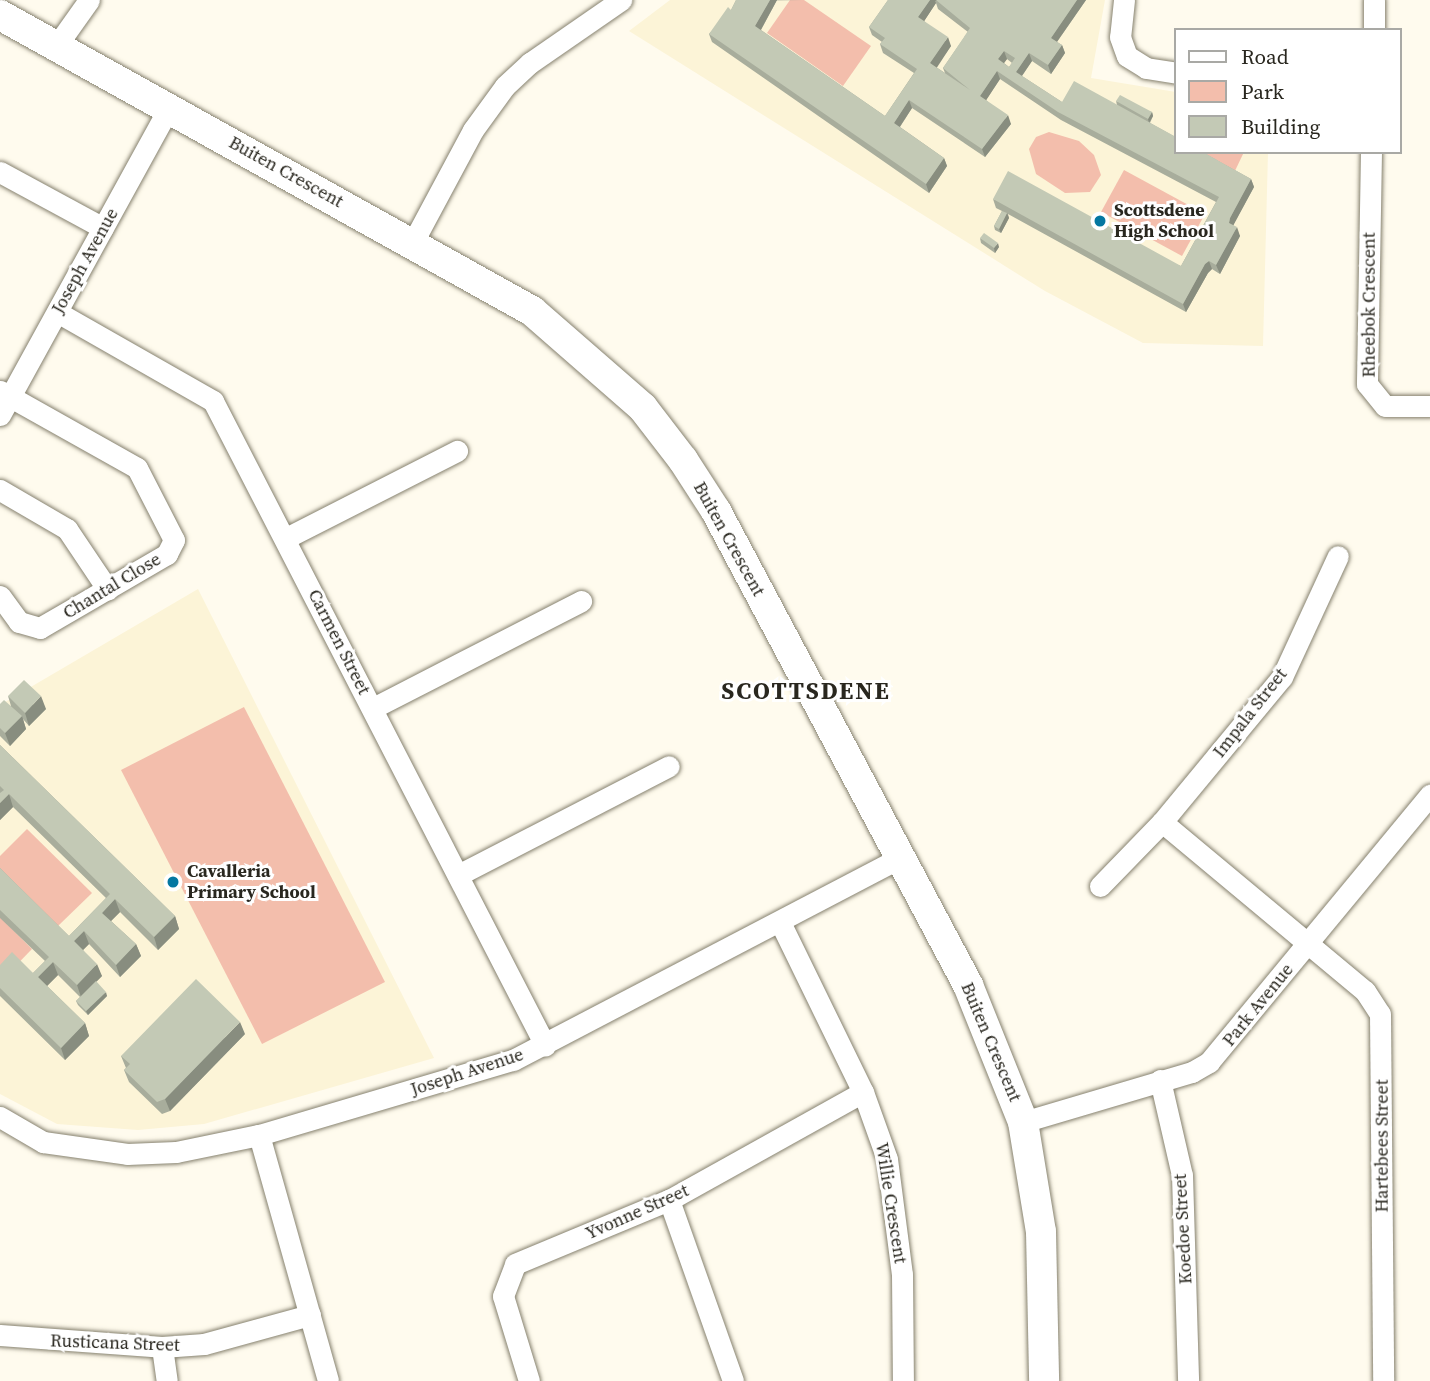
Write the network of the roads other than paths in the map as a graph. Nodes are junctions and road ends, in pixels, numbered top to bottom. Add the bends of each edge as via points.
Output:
1 (89, 0) edge
2 (621, 0) edge
3 (1125, 0) edge
4 (1374, 0) edge
5 (0, 15) edge
6 (1374, 28) edge
7 (57, 45) junction
8 (1174, 73) edge
9 (170, 107) junction
10 (1371, 154) edge
11 (0, 173) edge
12 (103, 228) junction
13 (413, 242) junction
14 (57, 312) junction
15 (3, 401) edge
16 (1430, 406) edge
17 (457, 451) dead end
18 (0, 490) edge
19 (286, 538) junction
20 (1338, 556) dead end
21 (108, 590) junction
22 (0, 596) edge
23 (581, 601) dead end
24 (373, 708) junction
25 (669, 766) dead end
26 (1430, 795) edge
27 (1162, 822) junction
28 (901, 857) junction
29 (458, 875) junction
30 (1100, 886) dead end
31 (780, 922) junction
32 (1308, 943) junction
33 (545, 1045) junction
34 (1160, 1080) junction
35 (863, 1092) junction
36 (0, 1117) edge
37 (1023, 1122) junction
38 (259, 1135) junction
39 (669, 1200) junction
40 (310, 1315) junction
41 (0, 1335) edge
42 (162, 1347) junction
43 (167, 1381) edge
44 (328, 1381) edge
45 (529, 1381) edge
46 (733, 1381) edge
47 (903, 1381) edge
48 (1044, 1381) edge
49 (1188, 1381) edge
50 (1383, 1381) edge

1 - 7 street
2 - 13 street via 530,63 505,86 473,130
3 - 8 street via 1120,37 1127,55 1146,68
4 - 6 street
5 - 7 street, Buiten Crescent
7 - 9 street, Buiten Crescent
9 - 12 street, Joseph Avenue
9 - 13 street, Buiten Crescent
10 - 16 street, Rheebok Crescent via 1367,384 1385,406
11 - 12 street
12 - 14 street, Joseph Avenue
13 - 28 street, Buiten Crescent via 532,311 643,408 716,511
14 - 15 street, Joseph Avenue
14 - 19 street, Carmen Street via 206,394
15 - 21 street, Chantal Close via 136,468 174,534 167,554
17 - 19 street
18 - 21 street via 67,529
19 - 24 street, Carmen Street
20 - 27 street, Impala Street via 1282,677
21 - 22 street, Chantal Close via 31,629 19,622
23 - 24 street
24 - 29 street, Carmen Street
25 - 29 street
26 - 32 street, Park Avenue
27 - 30 street, Impala Street
27 - 32 street
28 - 31 street, Joseph Avenue
28 - 37 street, Buiten Crescent via 968,985
29 - 33 street, Carmen Street
31 - 33 street, Joseph Avenue
31 - 35 street, Willie Crescent
32 - 34 street, Park Avenue via 1209,1062 1192,1072
32 - 50 street, Hartebees Street via 1365,991 1380,1014
33 - 38 street, Joseph Avenue via 513,1060
34 - 37 street, Park Avenue
34 - 49 street, Koedoe Street via 1182,1175
35 - 39 street, Yvonne Street
35 - 47 street, Willie Crescent via 887,1159 896,1218 902,1274
36 - 38 street, Joseph Avenue via 43,1142 127,1154 176,1152
37 - 48 street, Buiten Crescent via 1041,1232
38 - 40 street
39 - 45 street, Yvonne Street via 515,1264 503,1296
39 - 46 street
40 - 42 street, Rusticana Street via 230,1340
40 - 44 street
41 - 42 street, Rusticana Street
42 - 43 street

